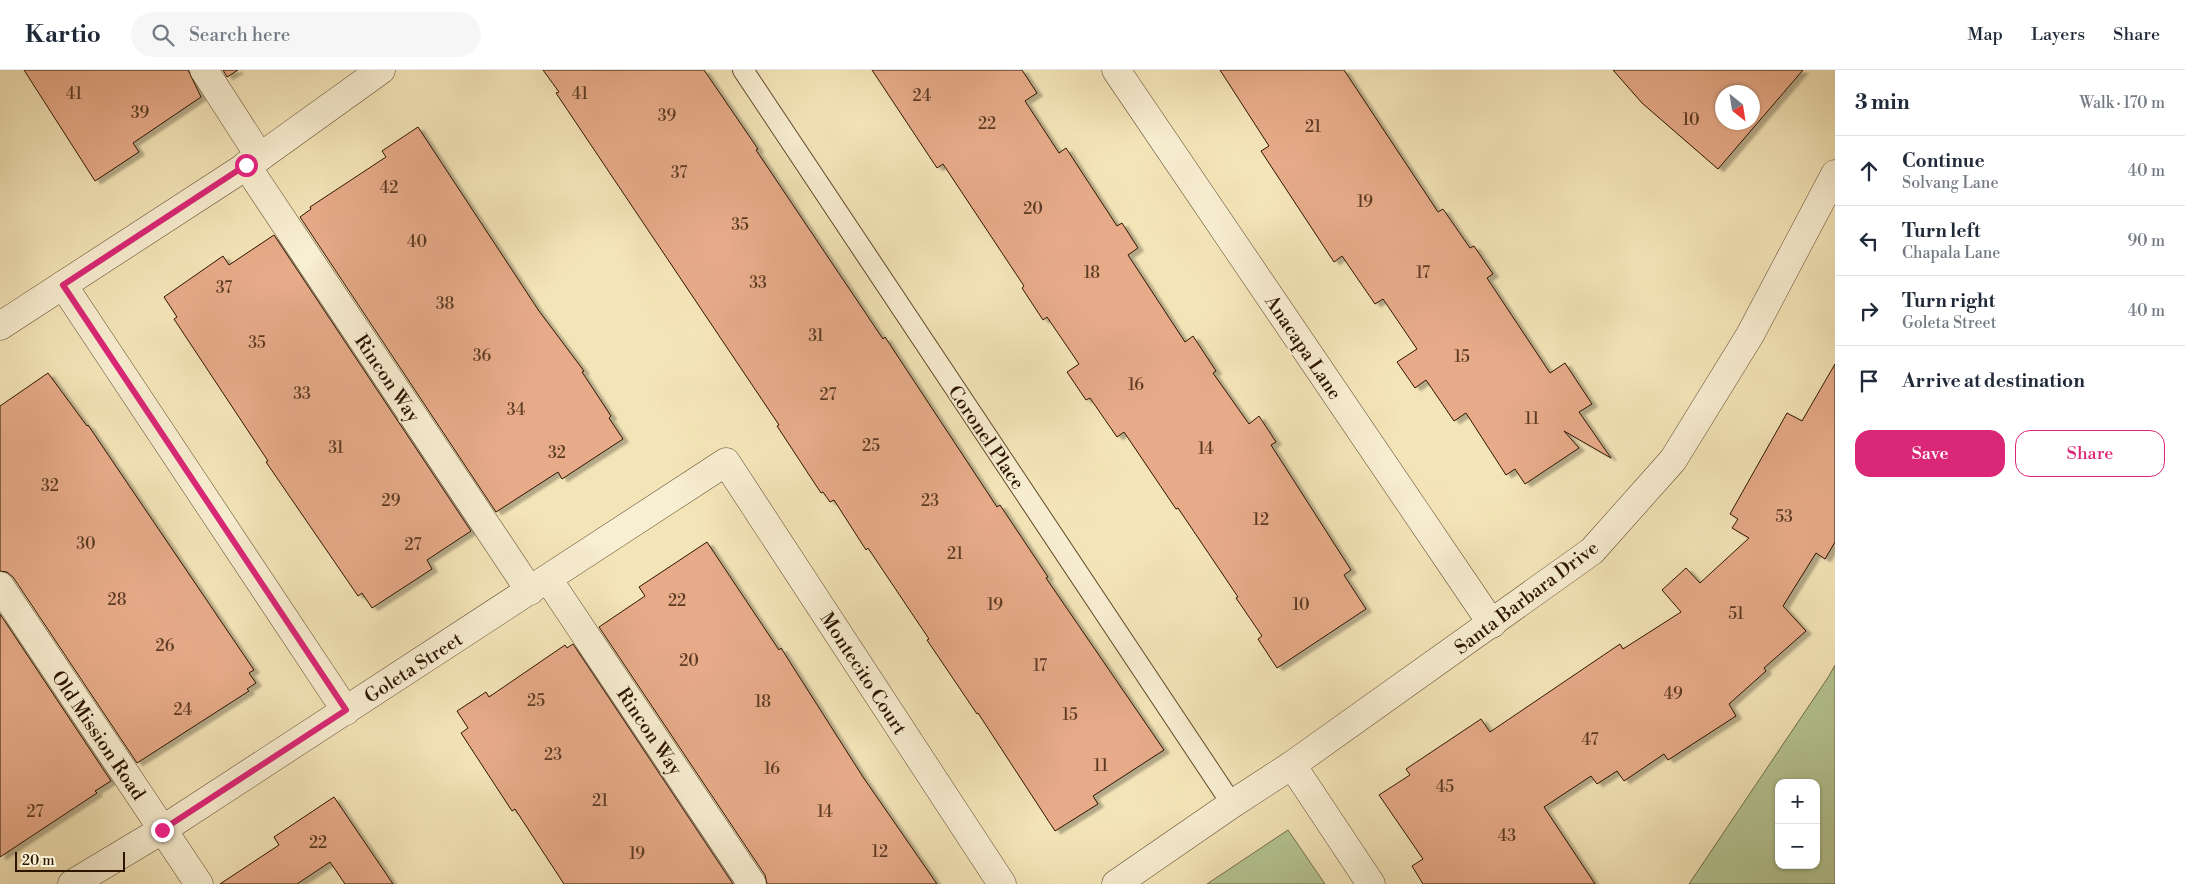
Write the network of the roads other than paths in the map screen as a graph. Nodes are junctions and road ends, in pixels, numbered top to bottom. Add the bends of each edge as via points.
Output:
1 (204, 70) edge
2 (381, 70) edge
3 (743, 70) edge
4 (1116, 70) edge
5 (253, 161) junction
6 (1835, 174) edge
7 (63, 285) junction
8 (0, 326) edge
9 (726, 462) joint
10 (539, 585) junction
11 (0, 586) edge
12 (1492, 624) junction
13 (346, 710) junction
14 (1292, 765) junction
15 (1232, 804) junction
16 (162, 830) junction
17 (72, 884) edge
18 (199, 884) edge
19 (752, 884) edge
20 (1002, 884) edge
21 (1116, 884) edge
22 (1371, 884) edge

1 - 5 street, Rincon Way
2 - 5 street
3 - 15 lane, Coronel Place
4 - 12 street, Anacapa Lane
5 - 7 street
5 - 10 street, Rincon Way
6 - 12 street, Santa Barbara Drive via 1750,335 1673,460 1592,551
7 - 8 street
7 - 13 street
9 - 10 street, Goleta Street
9 - 20 street, Montecito Court
10 - 13 street, Goleta Street
10 - 19 street, Rincon Way
11 - 16 street, Old Mission Road
12 - 14 street, Santa Barbara Drive
13 - 16 street, Goleta Street
14 - 15 street, Santa Barbara Drive
14 - 22 street
15 - 21 street, Santa Barbara Drive
16 - 17 street, Goleta Street
16 - 18 street, Old Mission Road

